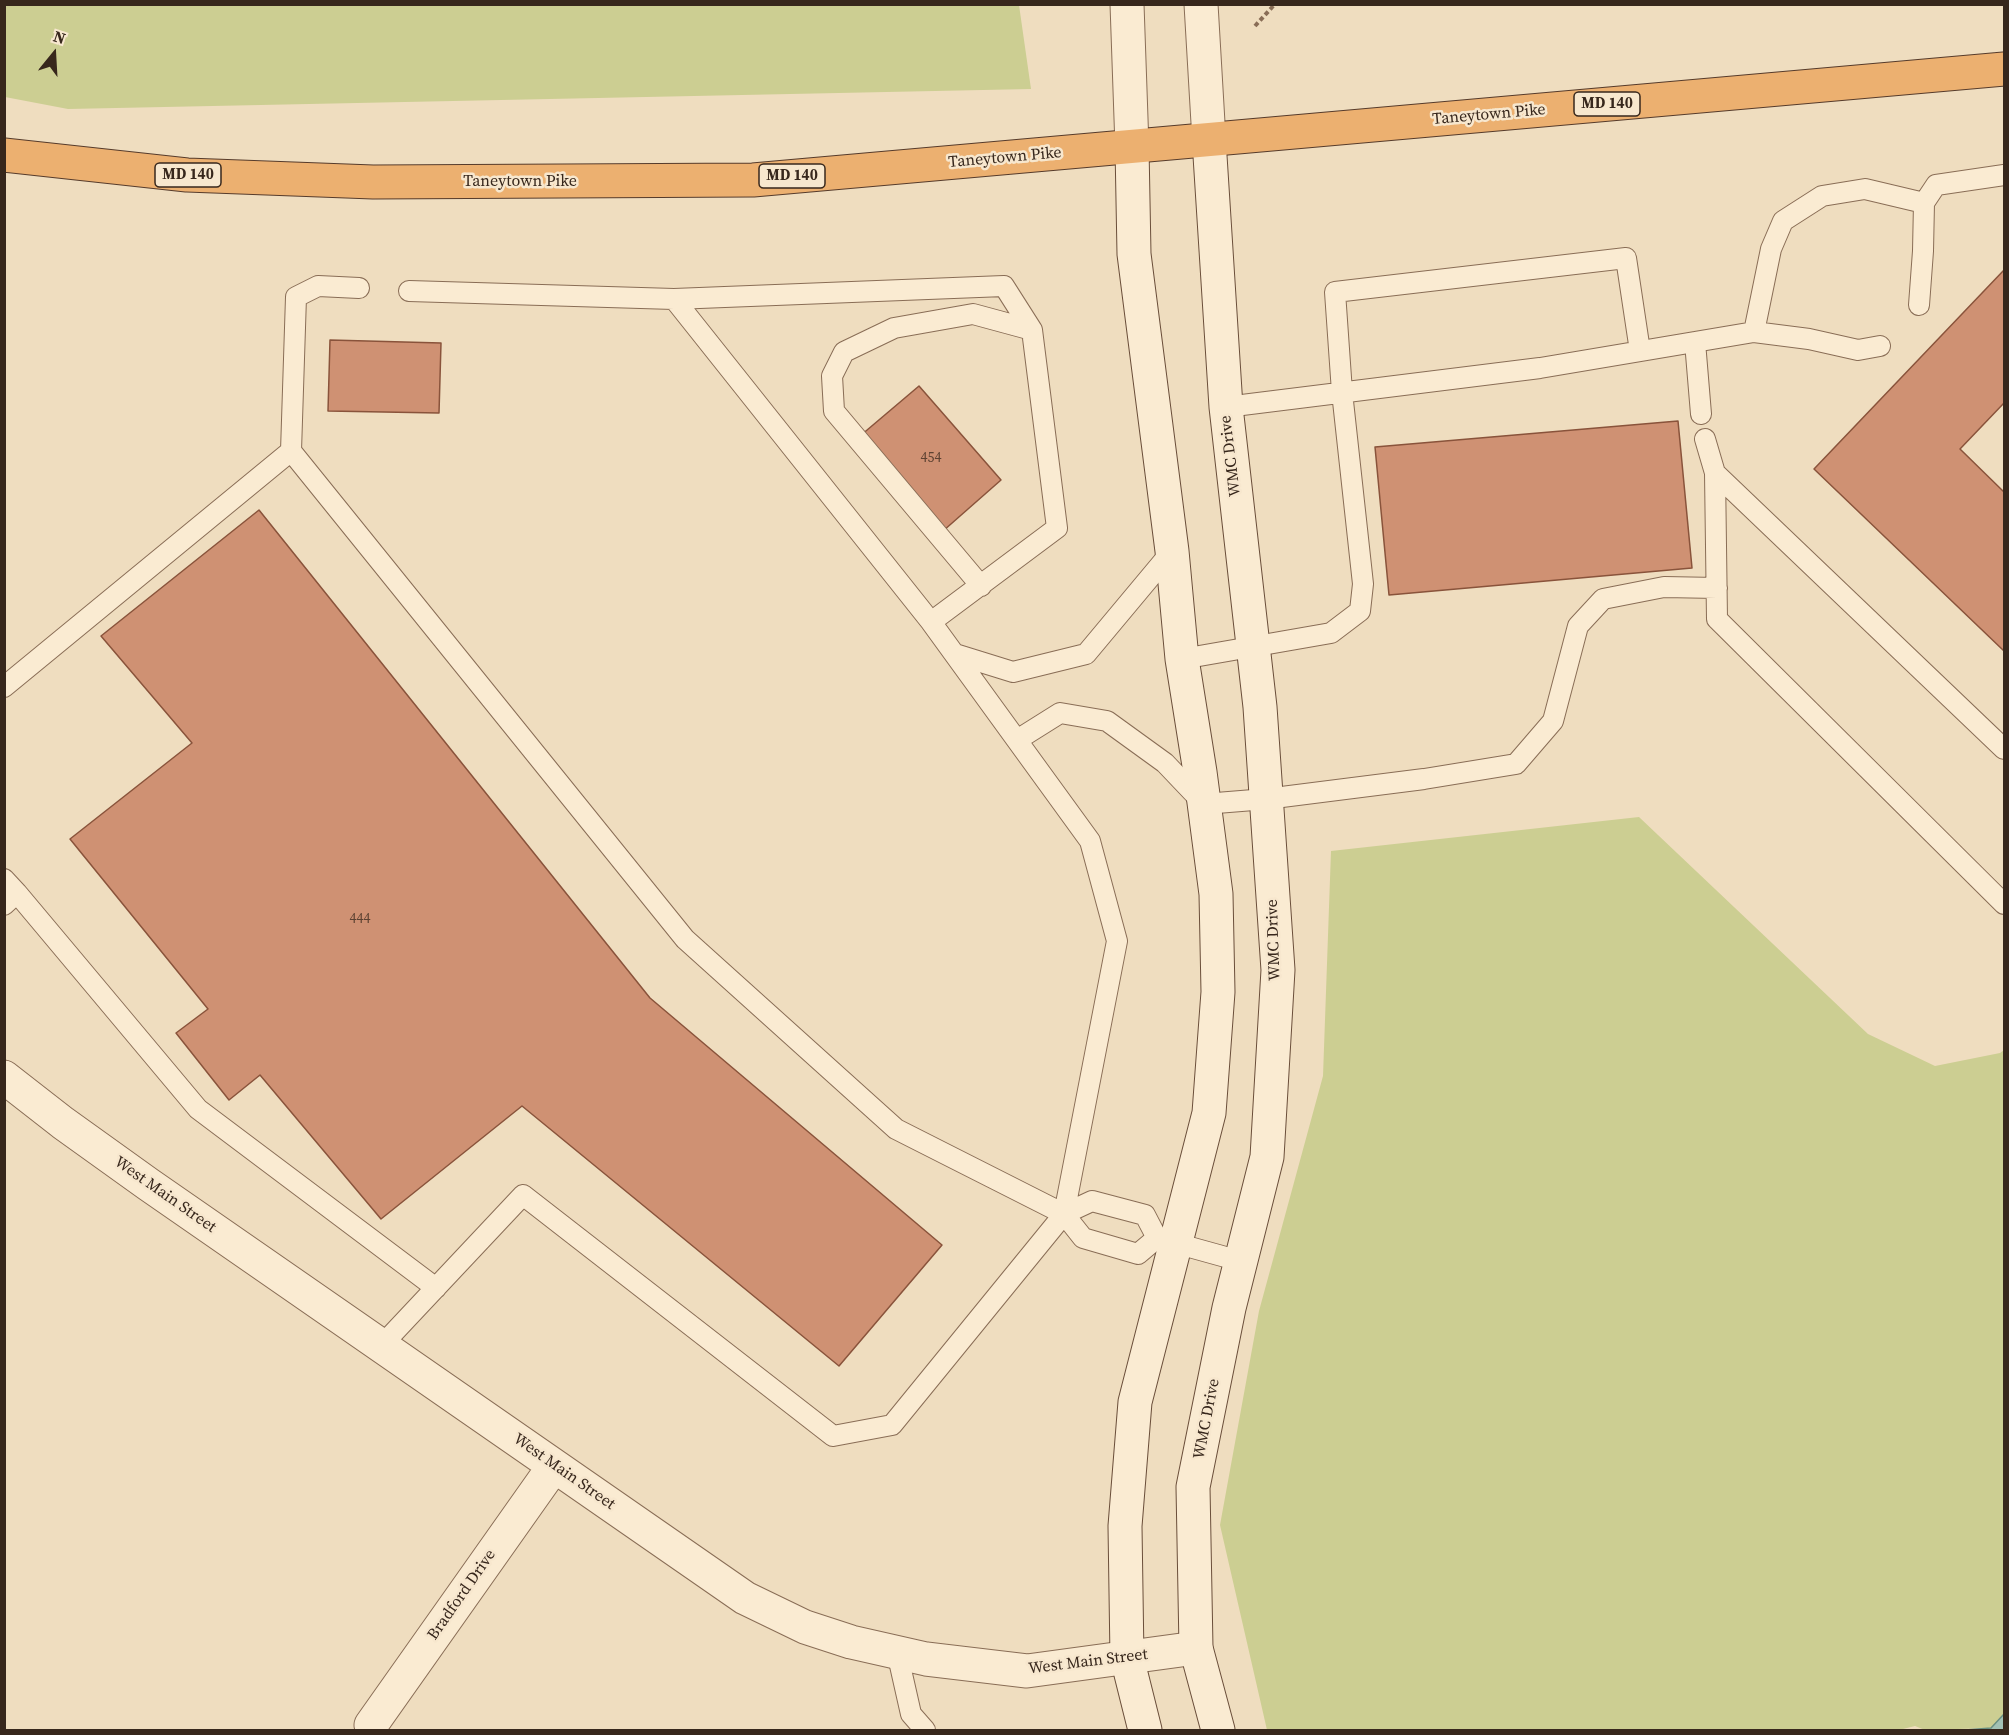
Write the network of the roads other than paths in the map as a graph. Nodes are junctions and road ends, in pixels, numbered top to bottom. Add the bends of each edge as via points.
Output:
1 (1127, 4) edge
2 (1201, 4) edge
3 (2004, 69) edge
4 (1209, 140) junction
5 (1132, 147) junction
6 (4, 155) edge
7 (2004, 175) edge
8 (1924, 203) junction
9 (359, 288) dead end
10 (409, 291) dead end
11 (674, 299) junction
12 (1918, 305) dead end
13 (1032, 330) junction
14 (1754, 332) junction
15 (1695, 342) junction
16 (1880, 346) dead end
17 (1640, 351) junction
18 (1342, 392) junction
19 (1226, 407) junction
20 (1701, 414) dead end
21 (1705, 439) dead end
22 (291, 451) junction
23 (1715, 473) junction
24 (1172, 551) junction
25 (981, 586) junction
26 (1717, 588) junction
27 (932, 622) junction
28 (1253, 647) junction
29 (955, 654) junction
30 (1182, 659) junction
31 (4, 687) edge
32 (1017, 740) junction
33 (2004, 749) edge
34 (1266, 799) junction
35 (1204, 804) junction
36 (9, 892) edge
37 (2004, 904) edge
38 (4, 1077) edge
39 (1064, 1214) junction
40 (1167, 1241) junction
41 (1240, 1262) junction
42 (436, 1288) junction
43 (382, 1345) junction
44 (554, 1466) junction
45 (1196, 1648) junction
46 (897, 1652) junction
47 (1127, 1658) junction
48 (371, 1725) dead end
49 (925, 1731) edge
50 (1145, 1731) edge
51 (1218, 1731) edge

1 - 5 main road
2 - 4 main road, WMC Drive
3 - 4 highway, Taneytown Pike / MD 140
4 - 5 highway, Taneytown Pike / MD 140
4 - 19 main road, WMC Drive
5 - 6 highway, Taneytown Pike / MD 140 via 753,180 560,182 373,182 186,175
5 - 24 main road via 1134,254
7 - 8 lane via 1936,185
8 - 12 lane
8 - 14 lane via 1865,189 1822,196 1783,221 1771,249
9 - 22 lane via 318,286 296,297
10 - 11 lane
11 - 13 lane via 1005,286
11 - 27 lane
13 - 25 lane via 1057,528
13 - 25 lane via 973,315 894,327 844,352 832,376 834,411
14 - 15 lane
14 - 16 lane via 1858,350
15 - 17 lane
15 - 20 lane
17 - 18 lane via 1540,368
17 - 18 lane via 1626,258 1335,292
18 - 19 lane
18 - 28 lane via 1363,584 1360,611 1331,633
19 - 28 main road, WMC Drive
21 - 23 lane
22 - 31 lane
22 - 39 lane via 685,939 896,1129
23 - 26 lane
23 - 33 lane
24 - 29 lane via 1086,654 1013,672
24 - 30 main road
25 - 27 lane
26 - 34 lane via 1664,587 1603,599 1578,626 1553,721 1516,764
26 - 37 lane via 1717,619
27 - 29 lane
28 - 30 lane
28 - 34 main road, WMC Drive
29 - 32 lane
30 - 35 main road
32 - 35 lane via 1060,713 1107,721 1165,764
32 - 39 lane via 1090,841 1117,941
34 - 35 lane
34 - 41 main road, WMC Drive via 1278,970 1267,1157
35 - 40 main road via 1216,894 1218,992 1209,1113
36 - 42 lane via 198,1109
38 - 43 main road, West Main Street via 82,1137
39 - 40 lane via 1083,1238 1138,1254
39 - 40 lane via 1092,1201 1145,1215
39 - 42 lane via 892,1425 833,1436 523,1195
40 - 41 lane
40 - 47 main road via 1135,1402 1125,1526
41 - 45 main road, WMC Drive via 1193,1487
42 - 43 lane
43 - 44 main road, West Main Street
44 - 46 main road, West Main Street via 745,1598 805,1627
44 - 48 main road, Bradford Drive
45 - 47 main road, West Main Street
45 - 51 main road, WMC Drive
46 - 47 main road, West Main Street via 1027,1671
46 - 49 lane via 911,1714
47 - 50 main road

